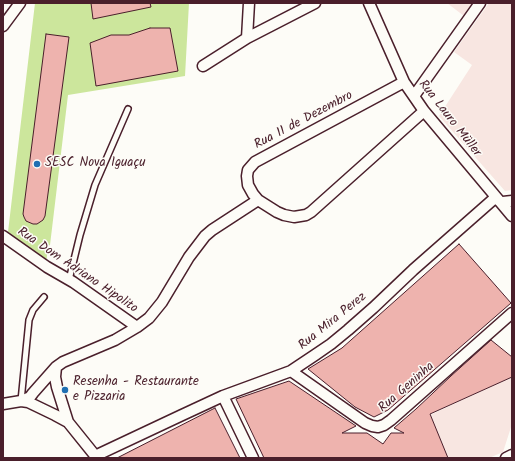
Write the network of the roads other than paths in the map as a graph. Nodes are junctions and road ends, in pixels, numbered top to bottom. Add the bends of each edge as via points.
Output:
1 (20, 3) edge
2 (249, 3) edge
3 (315, 3) edge
4 (369, 3) edge
5 (480, 3) edge
6 (3, 26) edge
7 (247, 38) junction
8 (203, 66) dead end
9 (404, 82) junction
10 (414, 96) junction
11 (128, 109) dead end
12 (424, 111) junction
13 (497, 199) junction
14 (258, 200) junction
15 (512, 201) edge
16 (512, 216) edge
17 (3, 236) edge
18 (69, 280) junction
19 (44, 296) dead end
20 (512, 313) edge
21 (137, 327) junction
22 (56, 367) junction
23 (291, 371) junction
24 (223, 396) junction
25 (21, 401) junction
26 (3, 404) edge
27 (68, 422) junction
28 (512, 455) edge
29 (96, 457) edge
30 (252, 458) edge
31 (506, 458) edge

1 - 6 street
2 - 7 street
3 - 7 street
4 - 9 street, Rua Lauro Müller
5 - 10 street
7 - 8 street
9 - 10 street, Rua Lauro Müller
9 - 14 street, Rua 11 de Dezembro via 255,162 248,170 247,179 251,191
10 - 12 street, Rua Lauro Müller
11 - 18 lane via 95,186
12 - 13 street, Rua Lauro Müller
12 - 14 street, Rua 11 de Dezembro via 309,214 301,217 287,216
13 - 15 street via 504,202
13 - 16 street, Rua Lauro Müller
13 - 23 street, Rua Mira Perez via 413,270 348,330
14 - 21 street via 205,236 155,311
17 - 18 street, Rua Dom Adriano Hipolito
18 - 21 street, Rua Dom Adriano Hipolito
19 - 25 lane via 29,320
20 - 23 street, Rua Geninha via 384,425 372,426 365,423
21 - 22 street via 116,340
22 - 25 street via 30,397
22 - 27 street via 57,387
23 - 24 street, Rua Mira Perez
24 - 29 street, Rua Mira Perez
24 - 30 street
25 - 26 street
25 - 27 street
27 - 29 street
28 - 31 street

